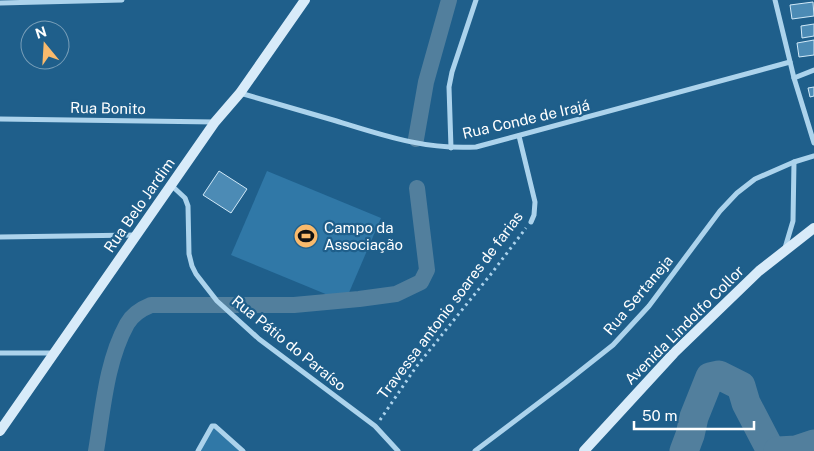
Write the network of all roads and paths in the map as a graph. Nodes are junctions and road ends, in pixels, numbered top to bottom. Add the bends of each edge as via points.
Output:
1 (122, 0) edge
2 (305, 0) edge
3 (476, 0) edge
4 (776, 0) edge
5 (10, 1) edge
6 (0, 3) edge
7 (790, 62) junction
8 (814, 70) edge
9 (794, 78) junction
10 (240, 93) junction
11 (0, 119) edge
12 (215, 122) junction
13 (519, 136) junction
14 (814, 143) edge
15 (451, 148) junction
16 (814, 156) edge
17 (794, 162) junction
18 (171, 185) junction
19 (531, 222) joint
20 (814, 228) edge
21 (136, 235) junction
22 (0, 237) edge
23 (785, 250) junction
24 (0, 353) edge
25 (54, 353) junction
26 (375, 426) junction
27 (0, 430) edge
28 (198, 451) edge
29 (243, 451) edge
30 (398, 451) edge
31 (475, 451) edge
32 (584, 451) edge

1 - 5 street
2 - 10 street, Rua Belo Jardim
3 - 15 street via 449,87
4 - 7 street
5 - 6 street
7 - 9 street
7 - 13 street, Rua Conde de Irajá
8 - 9 street
9 - 14 street
10 - 12 street, Rua Belo Jardim
10 - 15 street, Rua Conde de Irajá via 396,140
11 - 12 street, Rua Bonito
12 - 18 street, Rua Belo Jardim
13 - 15 street, Rua Conde de Irajá via 476,147
13 - 19 street, Travessa antonio soares de farias via 535,202
16 - 17 street, Rua Sertaneja
17 - 23 street via 793,221
17 - 31 street, Rua Sertaneja via 755,180 736,193 649,306 613,345
18 - 21 street, Rua Belo Jardim
18 - 26 street, Rua Pátio do Paraíso via 185,198 188,206 192,266 217,302 258,339
19 - 26 path, Travessa antonio soares de farias via 416,367
20 - 23 street, Avenida Lindolfo Collor
21 - 22 street
21 - 25 street, Rua Belo Jardim
23 - 32 street, Avenida Lindolfo Collor via 674,353
24 - 25 street
25 - 27 street, Rua Belo Jardim
26 - 30 street, Rua Pátio do Paraíso
28 - 29 street via 212,426

